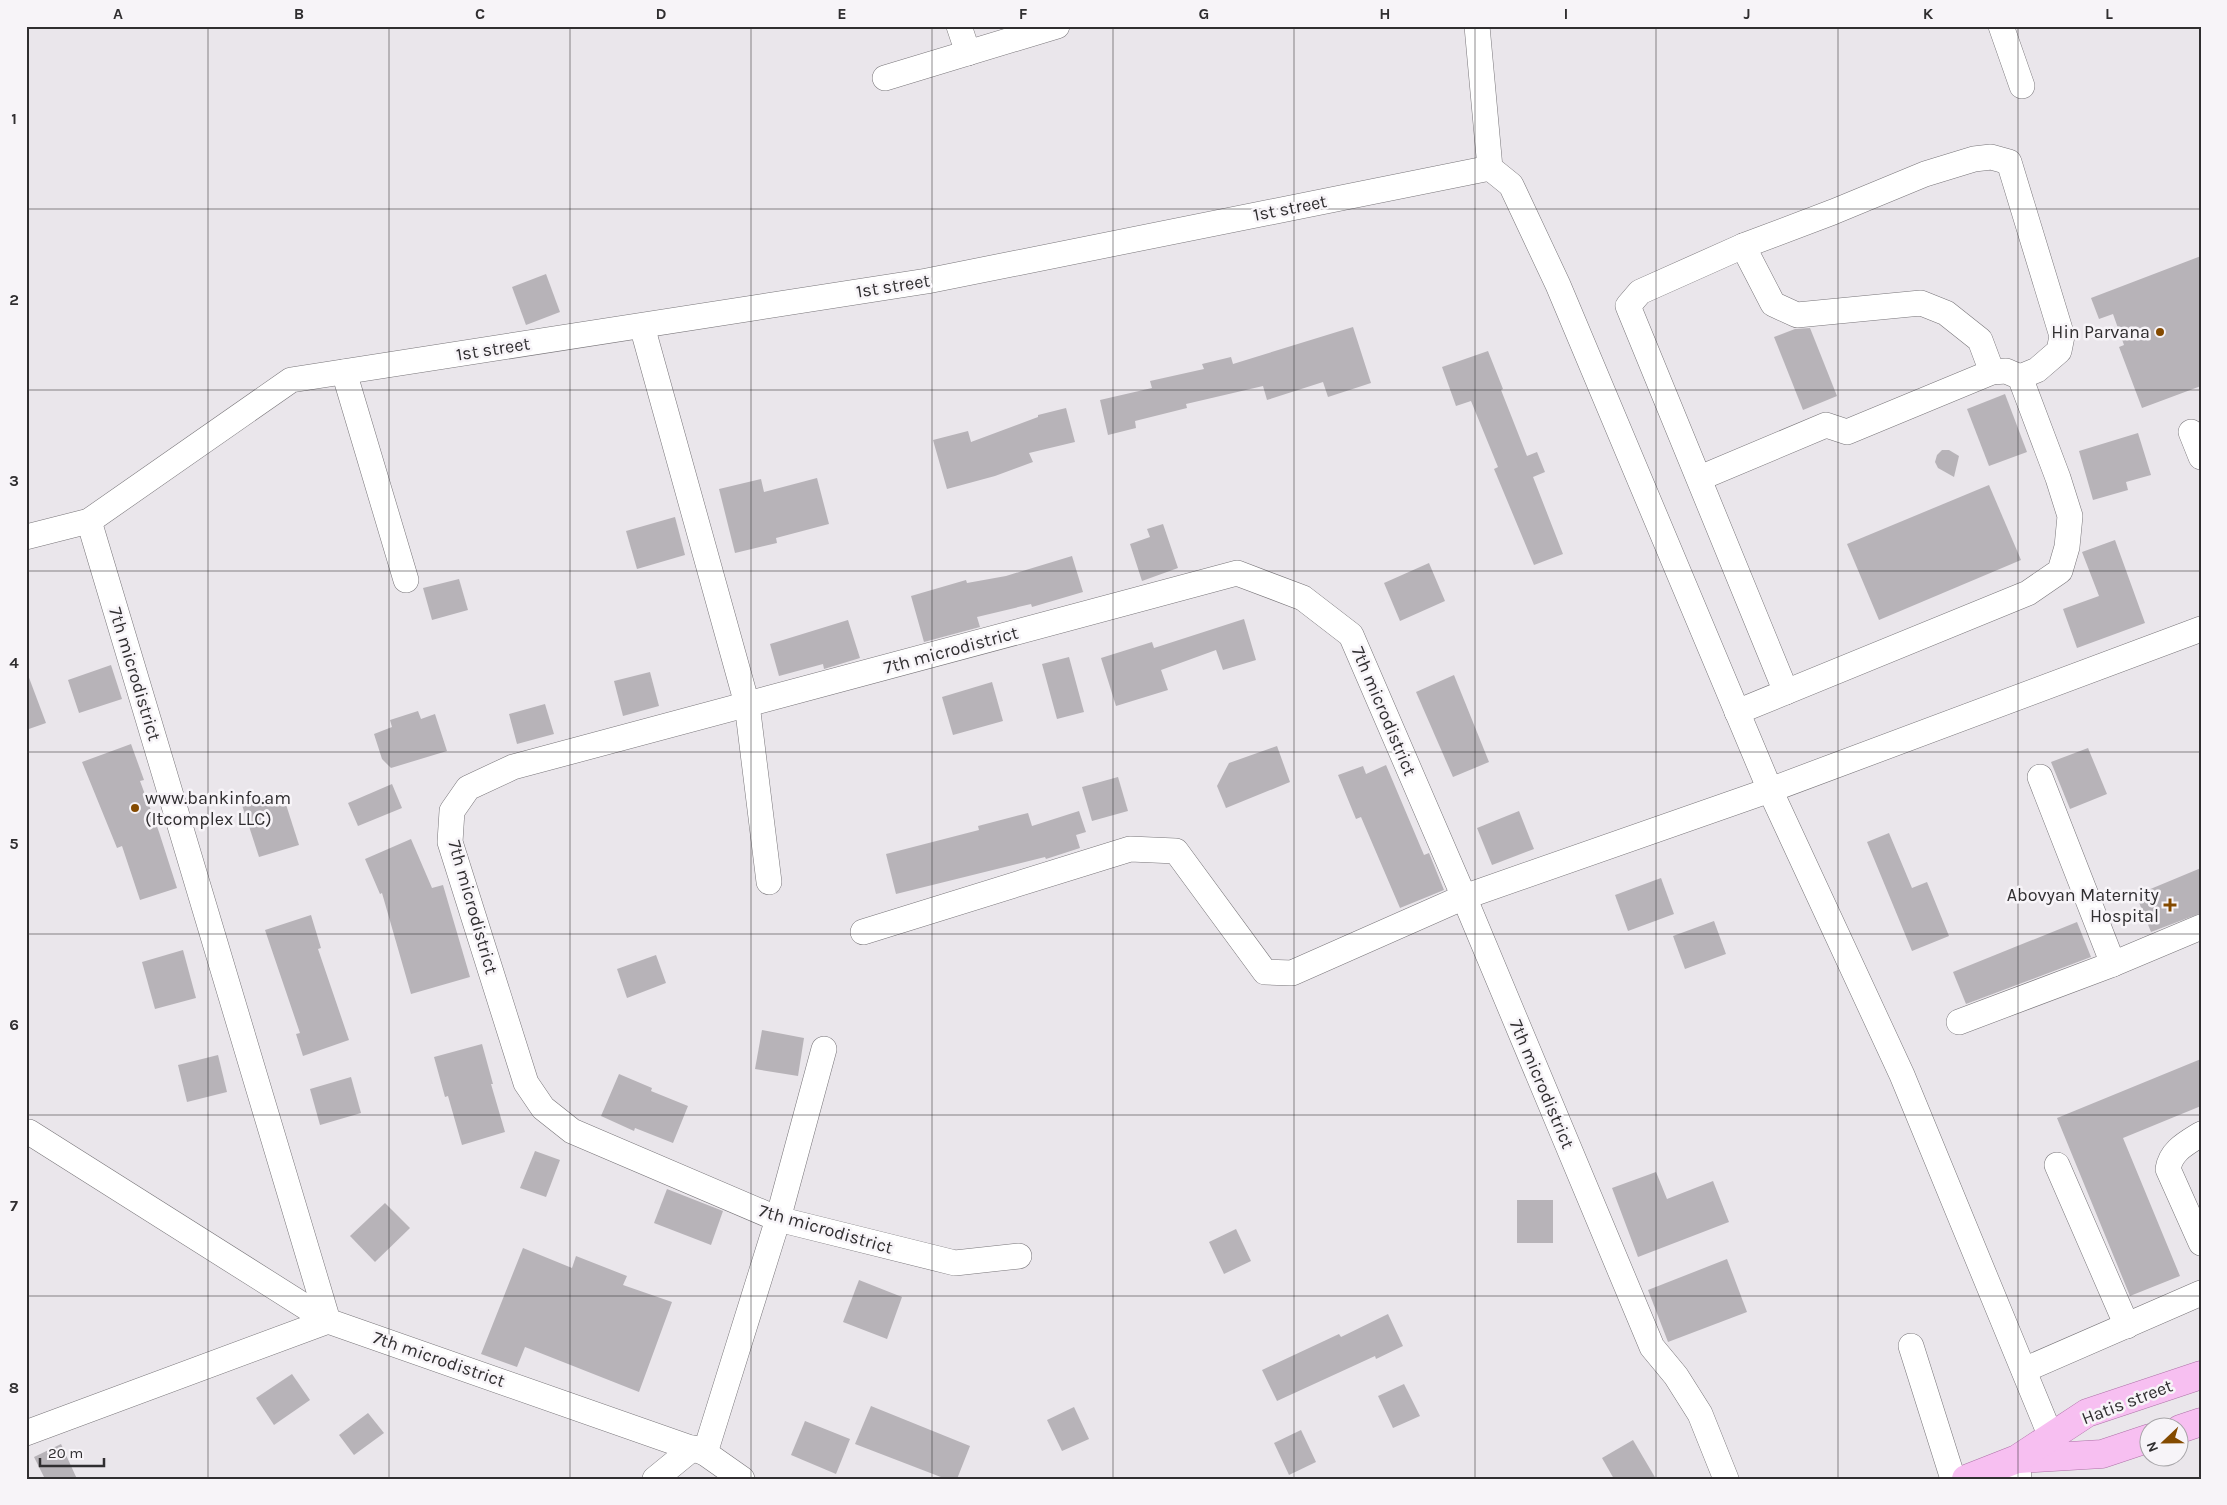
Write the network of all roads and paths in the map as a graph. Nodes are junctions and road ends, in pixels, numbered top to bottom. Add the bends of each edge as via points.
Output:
1 (959, 26) edge
2 (1057, 26) edge
3 (1477, 26) edge
4 (2001, 26) edge
5 (968, 53) junction
6 (885, 78) dead end
7 (2022, 86) dead end
8 (1490, 168) junction
9 (1743, 246) junction
10 (642, 326) junction
11 (344, 372) junction
12 (1992, 372) junction
13 (2020, 378) junction
14 (2191, 432) dead end
15 (2201, 457) edge
16 (1700, 478) junction
17 (89, 520) junction
18 (26, 537) edge
19 (406, 580) dead end
20 (2201, 629) edge
21 (1786, 692) junction
22 (747, 704) junction
23 (1737, 712) junction
24 (2040, 777) dead end
25 (1770, 790) junction
26 (769, 882) dead end
27 (1464, 898) junction
28 (2201, 927) edge
29 (864, 932) dead end
30 (2113, 964) junction
31 (1959, 1022) dead end
32 (824, 1049) dead end
33 (27, 1131) edge
34 (2201, 1134) edge
35 (2057, 1165) dead end
36 (778, 1219) junction
37 (2201, 1243) edge
38 (1019, 1256) dead end
39 (2201, 1293) edge
40 (328, 1321) junction
41 (2127, 1326) junction
42 (1911, 1346) dead end
43 (2024, 1370) junction
44 (2201, 1375) edge
45 (26, 1433) edge
46 (2140, 1441) edge
47 (2055, 1447) junction
48 (699, 1451) junction
49 (2018, 1469) edge
50 (655, 1479) edge
51 (742, 1479) edge
52 (1726, 1479) edge
53 (1953, 1479) edge
54 (1966, 1479) edge

1 - 5 street
2 - 5 street
3 - 8 street
4 - 7 street
5 - 6 street
8 - 10 street, 1st street via 927,281
8 - 23 street via 1511,185 1558,285
9 - 12 street via 1773,304 1797,315 1921,303 1946,313 1980,340
9 - 13 street via 1925,174 1974,159 1992,157 2009,162 2062,336 2059,351 2037,370
9 - 16 street via 1640,292 1628,306
10 - 11 street, 1st street
10 - 22 street
11 - 17 street, 1st street via 291,380
11 - 19 street
12 - 13 street via 2006,371
12 - 16 street via 1847,432 1826,425
13 - 21 street via 2070,516 2067,547 2060,571 2028,594
14 - 15 street
16 - 21 street
17 - 18 street
17 - 40 street, 7th microdistrict
20 - 25 street
21 - 23 street
22 - 26 street
22 - 27 street, 7th microdistrict via 1237,573 1303,598 1351,635
22 - 36 street, 7th microdistrict via 513,767 468,788 452,811 450,842 526,1083 543,1108 572,1131
23 - 25 street
24 - 30 street
25 - 27 street
25 - 43 street via 1902,1075
27 - 29 street via 1292,973 1265,972 1176,851 1130,849
27 - 52 street, 7th microdistrict via 1652,1348 1676,1376 1700,1414
28 - 30 street
30 - 31 street
32 - 36 street
33 - 40 street, 7th microdistrict
34 - 37 street via 2176,1151 2169,1160 2168,1169
35 - 41 street
36 - 38 street, 7th microdistrict via 955,1263
36 - 48 street
39 - 41 street
40 - 45 street
40 - 48 street, 7th microdistrict
41 - 43 street
42 - 53 street
43 - 47 street
44 - 47 main road, Hatis street via 2087,1413
46 - 47 main road, Hatis street via 2102,1454
47 - 49 main road, Hatis street
48 - 50 street
48 - 51 street, 7th microdistrict
49 - 54 main road, Hatis street

